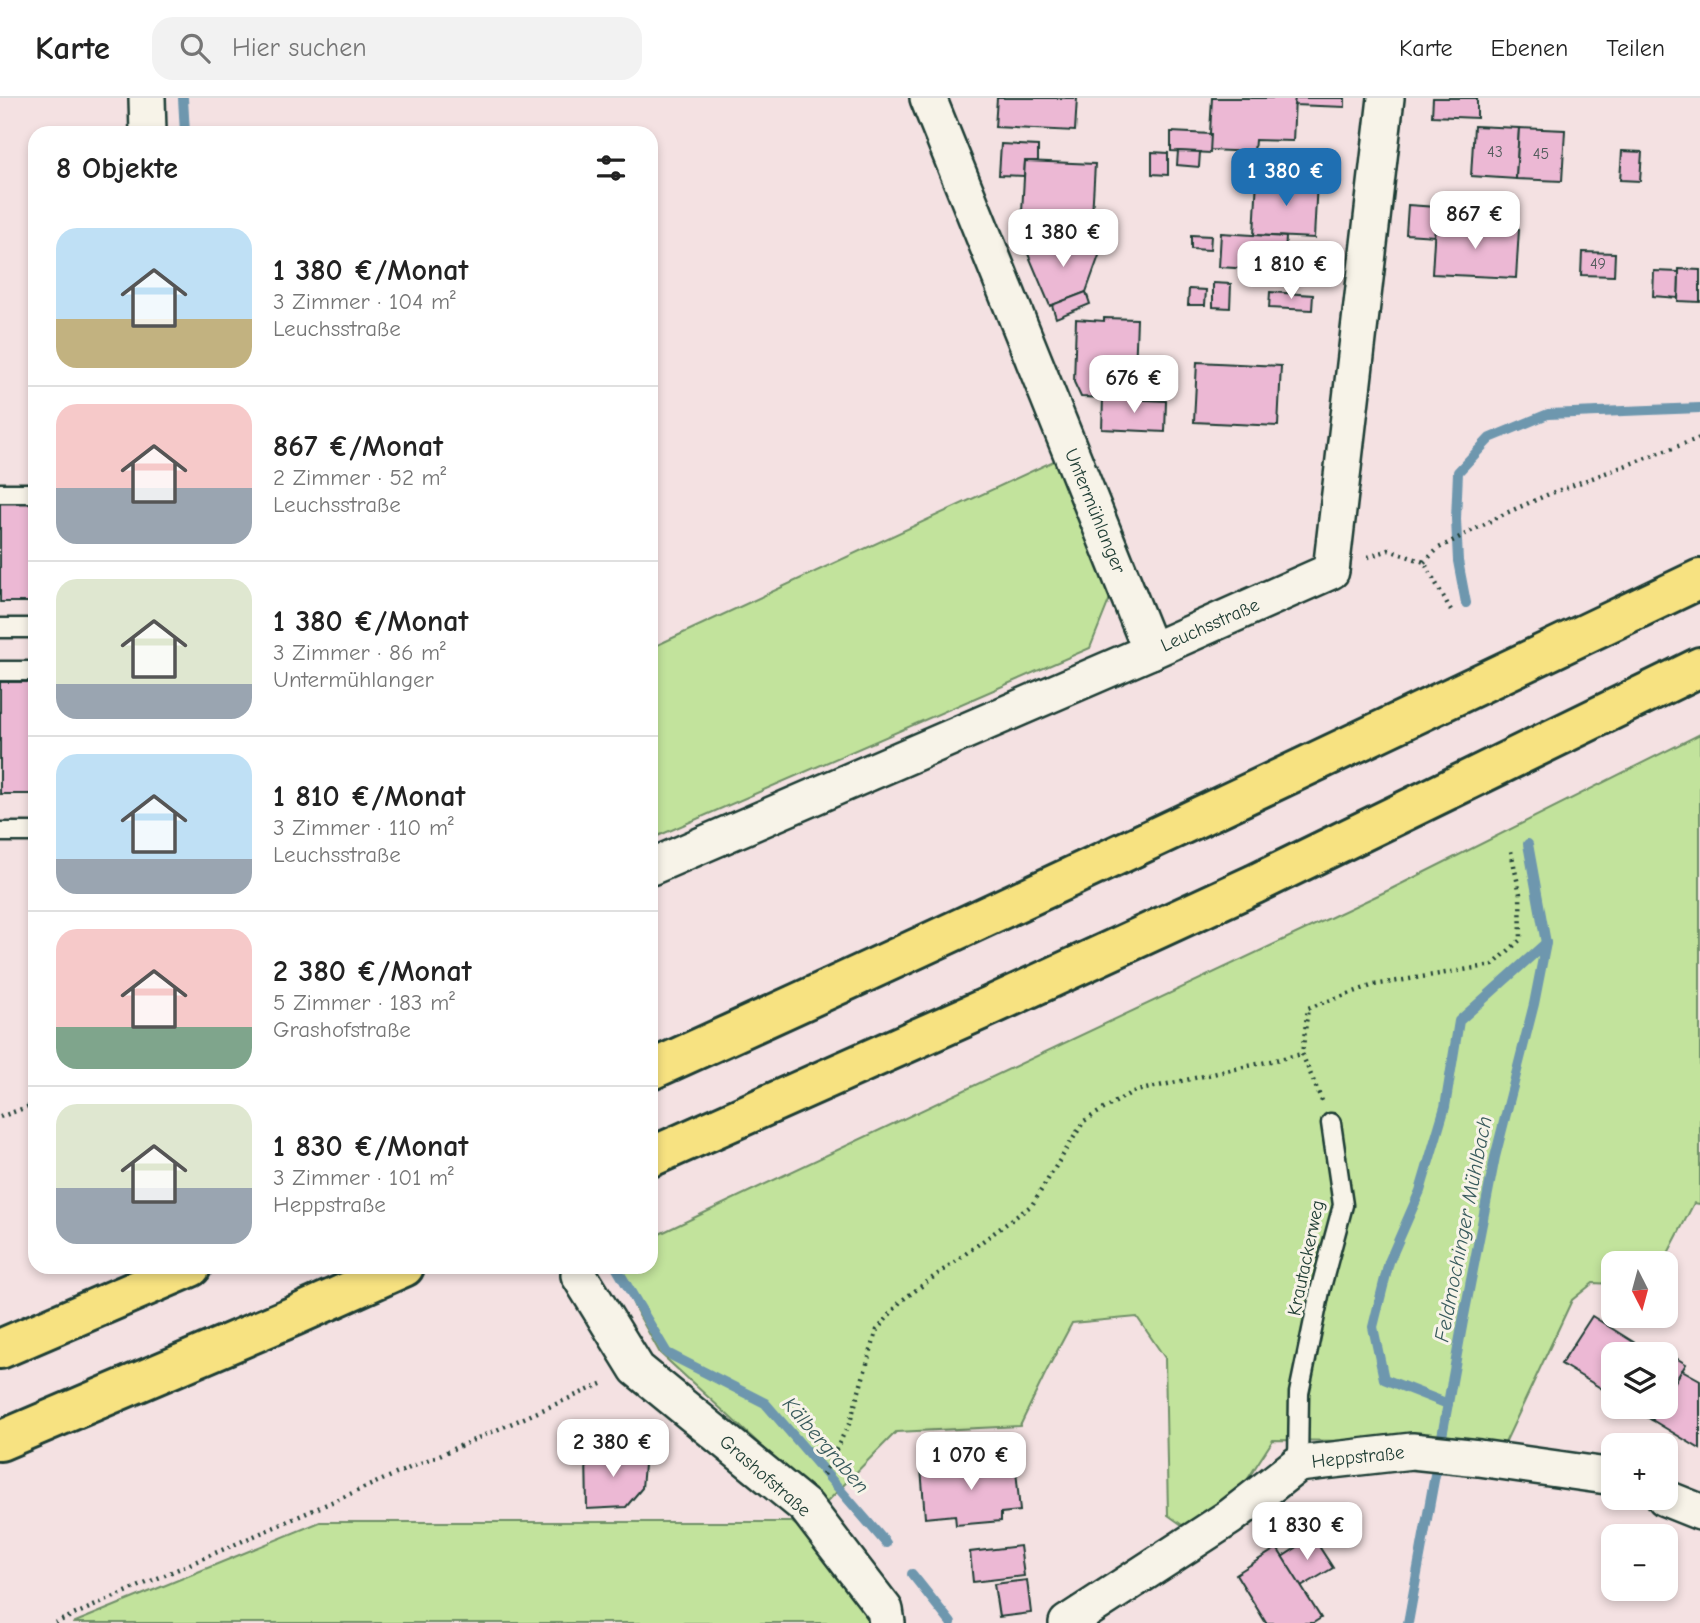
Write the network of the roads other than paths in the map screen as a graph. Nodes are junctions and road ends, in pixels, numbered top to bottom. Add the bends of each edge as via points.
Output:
1 (146, 98) edge
2 (929, 98) edge
3 (1386, 98) edge
4 (148, 126) edge
5 (0, 493) edge
6 (28, 493) edge
7 (1700, 579) edge
8 (0, 628) edge
9 (28, 628) edge
10 (1151, 651) junction
11 (1700, 667) edge
12 (0, 671) edge
13 (28, 671) edge
14 (0, 832) edge
15 (28, 832) edge
16 (658, 864) edge
17 (658, 1067) edge
18 (1331, 1123) road end
19 (658, 1154) edge
20 (175, 1274) edge
21 (388, 1274) edge
22 (579, 1275) dead end
23 (0, 1349) edge
24 (0, 1441) edge
25 (1298, 1464) junction
26 (1601, 1475) edge
27 (1678, 1503) edge
28 (1700, 1512) edge
29 (887, 1623) edge
30 (1067, 1623) edge

1 - 4 street
2 - 10 street, Untermühlanger
3 - 10 street, Leuchsstraße via 1331,571
5 - 6 lane
7 - 17 highway
8 - 9 lane
10 - 16 street, Leuchsstraße
11 - 19 highway via 1255,884
12 - 13 lane
14 - 15 lane
18 - 25 lane, Krautackerweg via 1343,1205 1300,1393
20 - 23 highway
21 - 24 highway
22 - 29 street, Grashofstraße via 637,1368 806,1507 885,1610
25 - 26 street, Heppstraße via 1412,1451
25 - 30 street, Heppstraße via 1230,1517
27 - 28 street

